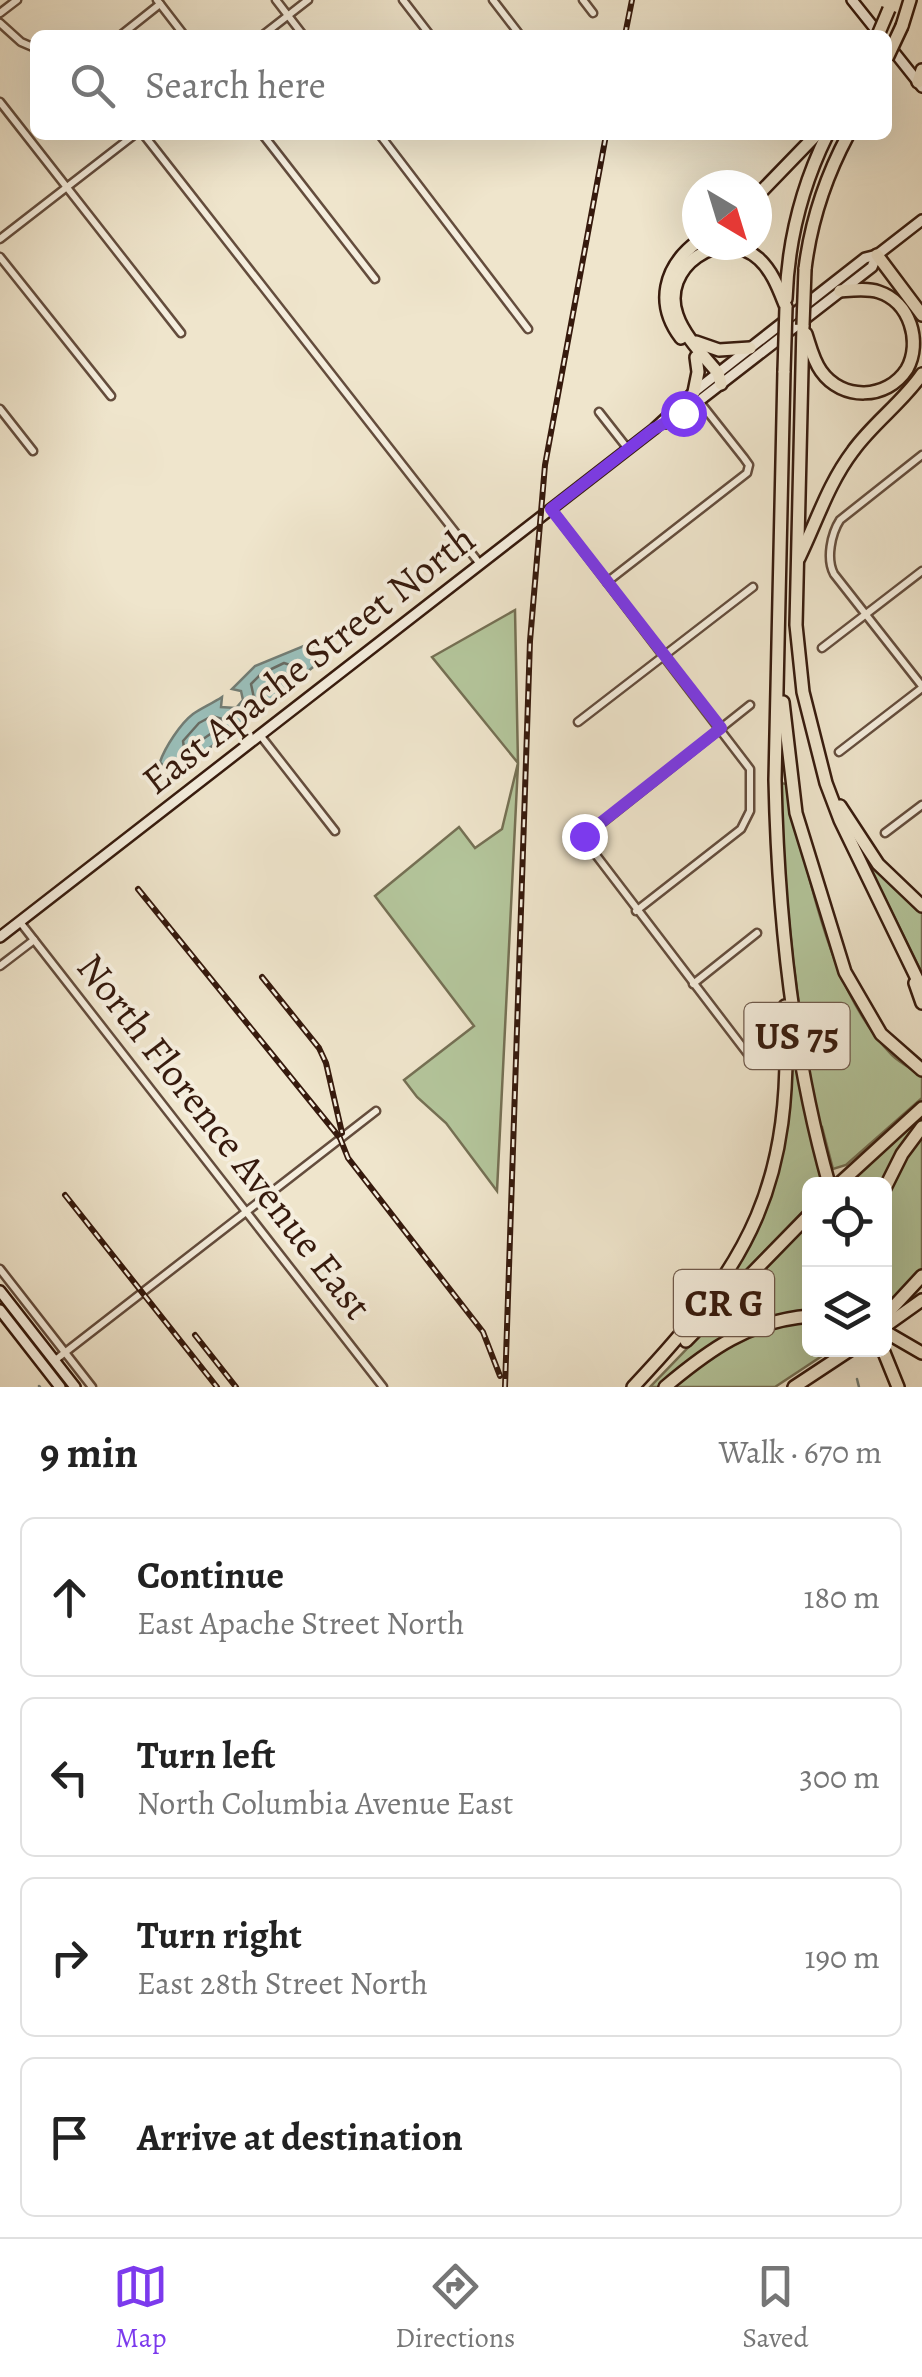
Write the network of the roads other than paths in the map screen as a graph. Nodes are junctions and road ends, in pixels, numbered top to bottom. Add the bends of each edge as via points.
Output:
1 (17, 0) edge
2 (276, 0) edge
3 (308, 0) edge
4 (415, 0) edge
5 (493, 0) edge
6 (583, 0) edge
7 (852, 0) edge
8 (910, 0) edge
9 (159, 2) edge
10 (405, 3) edge
11 (890, 4) edge
12 (593, 12) dead end
13 (0, 13) edge
14 (288, 16) junction
15 (0, 23) edge
16 (127, 30) edge
17 (180, 30) edge
18 (270, 30) edge
19 (299, 30) edge
20 (426, 30) edge
21 (516, 30) edge
22 (875, 30) edge
23 (881, 30) edge
24 (30, 46) edge
25 (892, 47) edge
26 (892, 48) edge
27 (921, 80) edge
28 (0, 102) edge
29 (128, 140) edge
30 (148, 140) edge
31 (266, 140) edge
32 (384, 140) edge
33 (812, 140) edge
34 (825, 140) edge
35 (846, 140) edge
36 (772, 183) edge
37 (66, 188) junction
38 (922, 220) edge
39 (0, 240) edge
40 (878, 256) junction
41 (0, 257) edge
42 (682, 258) edge
43 (376, 278) dead end
44 (782, 286) junction
45 (840, 291) junction
46 (922, 315) edge
47 (528, 329) dead end
48 (181, 333) dead end
49 (692, 340) junction
50 (750, 348) junction
51 (807, 353) junction
52 (696, 357) junction
53 (922, 374) edge
54 (717, 378) junction
55 (111, 396) dead end
56 (696, 397) junction
57 (0, 409) edge
58 (599, 412) dead end
59 (628, 449) junction
60 (32, 451) dead end
61 (922, 454) edge
62 (551, 509) junction
63 (798, 562) junction
64 (480, 564) junction
65 (922, 571) edge
66 (607, 582) junction
67 (753, 588) dead end
68 (867, 614) junction
69 (778, 648) junction
70 (822, 648) dead end
71 (665, 655) junction
72 (922, 687) edge
73 (750, 705) dead end
74 (578, 722) dead end
75 (721, 728) junction
76 (260, 734) junction
77 (840, 752) dead end
78 (826, 783) junction
79 (922, 804) edge
80 (335, 831) dead end
81 (885, 833) dead end
82 (780, 897) junction
83 (922, 906) edge
84 (636, 910) junction
85 (20, 922) junction
86 (757, 933) dead end
87 (0, 937) edge
88 (34, 940) junction
89 (901, 946) junction
90 (0, 966) edge
91 (693, 984) junction
92 (922, 988) edge
93 (922, 1003) edge
94 (754, 1062) dead end
95 (922, 1070) edge
96 (922, 1108) edge
97 (376, 1111) dead end
98 (922, 1127) edge
99 (828, 1177) edge
100 (845, 1177) edge
101 (890, 1177) edge
102 (247, 1213) junction
103 (802, 1222) edge
104 (0, 1269) edge
105 (922, 1276) edge
106 (0, 1291) edge
107 (922, 1301) edge
108 (892, 1309) edge
109 (0, 1310) edge
110 (802, 1317) edge
111 (892, 1323) edge
112 (892, 1334) edge
113 (922, 1352) edge
114 (66, 1353) junction
115 (839, 1357) edge
116 (887, 1357) edge
117 (50, 1364) junction
118 (60, 1387) edge
119 (75, 1387) edge
120 (92, 1387) edge
121 (383, 1387) edge
122 (633, 1387) edge
123 (641, 1387) edge
124 (665, 1387) edge
125 (794, 1387) edge
126 (898, 1387) edge

1 - 13 street
2 - 14 street
3 - 14 street
4 - 10 street
5 - 21 street
6 - 12 street
7 - 22 main road
8 - 25 highway, bridge
9 - 16 street
9 - 17 street
10 - 20 street
11 - 23 highway, bridge
14 - 18 street
14 - 19 street
15 - 24 street
26 - 27 main road
28 - 37 street
29 - 37 street
30 - 64 street
31 - 43 street
32 - 47 street
33 - 36 highway
34 - 44 highway, US 75 via 800,201
35 - 51 highway, bridge via 821,192 806,269
37 - 39 street
37 - 48 street
38 - 40 main road, East Apache Street North
40 - 45 main road, East Apache Street North
40 - 46 highway
40 - 50 main road, East Apache Street North via 866,258
41 - 55 street
42 - 52 highway via 665,294 671,324
44 - 49 highway via 746,251 721,247 698,255 682,270 674,296 679,322
44 - 69 highway, US 75, bridge
45 - 51 highway via 873,290 900,306 914,332 912,360 887,388 858,393 828,379
45 - 54 main road, East Apache Street North
49 - 50 highway via 719,350
49 - 54 highway
50 - 54 main road, East Apache Street North
51 - 63 highway
52 - 54 highway
52 - 56 highway
53 - 63 highway via 841,468
54 - 56 main road, East Apache Street North
56 - 59 main road, East Apache Street North
56 - 66 street via 748,470
57 - 60 street
58 - 59 street
59 - 62 main road, East Apache Street North
61 - 68 street via 835,528 830,567
62 - 64 main road, East Apache Street North
62 - 66 street
63 - 78 highway via 800,668
64 - 76 main road, East Apache Street North
65 - 68 street
66 - 71 street
67 - 71 street
68 - 70 street
68 - 72 street
69 - 82 highway, US 75
69 - 95 highway via 796,813 845,972 881,1034
71 - 74 street
71 - 75 street
72 - 77 street
73 - 75 street
75 - 84 street via 750,769 746,823
75 - 84 street via 583,838
76 - 80 street
76 - 85 main road, East Apache Street North
78 - 83 highway via 878,864
78 - 89 highway
79 - 81 street
82 - 99 highway, US 75 via 796,1029
82 - 122 highway via 788,1074 772,1174 727,1276
84 - 91 street
85 - 87 main road, East Apache Street North
85 - 88 street, North Florence Avenue East
86 - 91 street
88 - 90 street
88 - 102 street, North Florence Avenue East
89 - 92 highway
89 - 93 highway
91 - 94 street
96 - 100 highway
97 - 102 street
98 - 101 highway
102 - 114 street
102 - 121 street, North Florence Avenue East
103 - 123 highway, CR G
104 - 114 street
105 - 108 highway
106 - 117 main road
107 - 111 highway
109 - 117 main road
110 - 124 highway via 742,1332
112 - 113 highway
114 - 117 street
114 - 120 street
115 - 125 highway, CR G
116 - 126 highway
117 - 118 main road
117 - 119 main road

